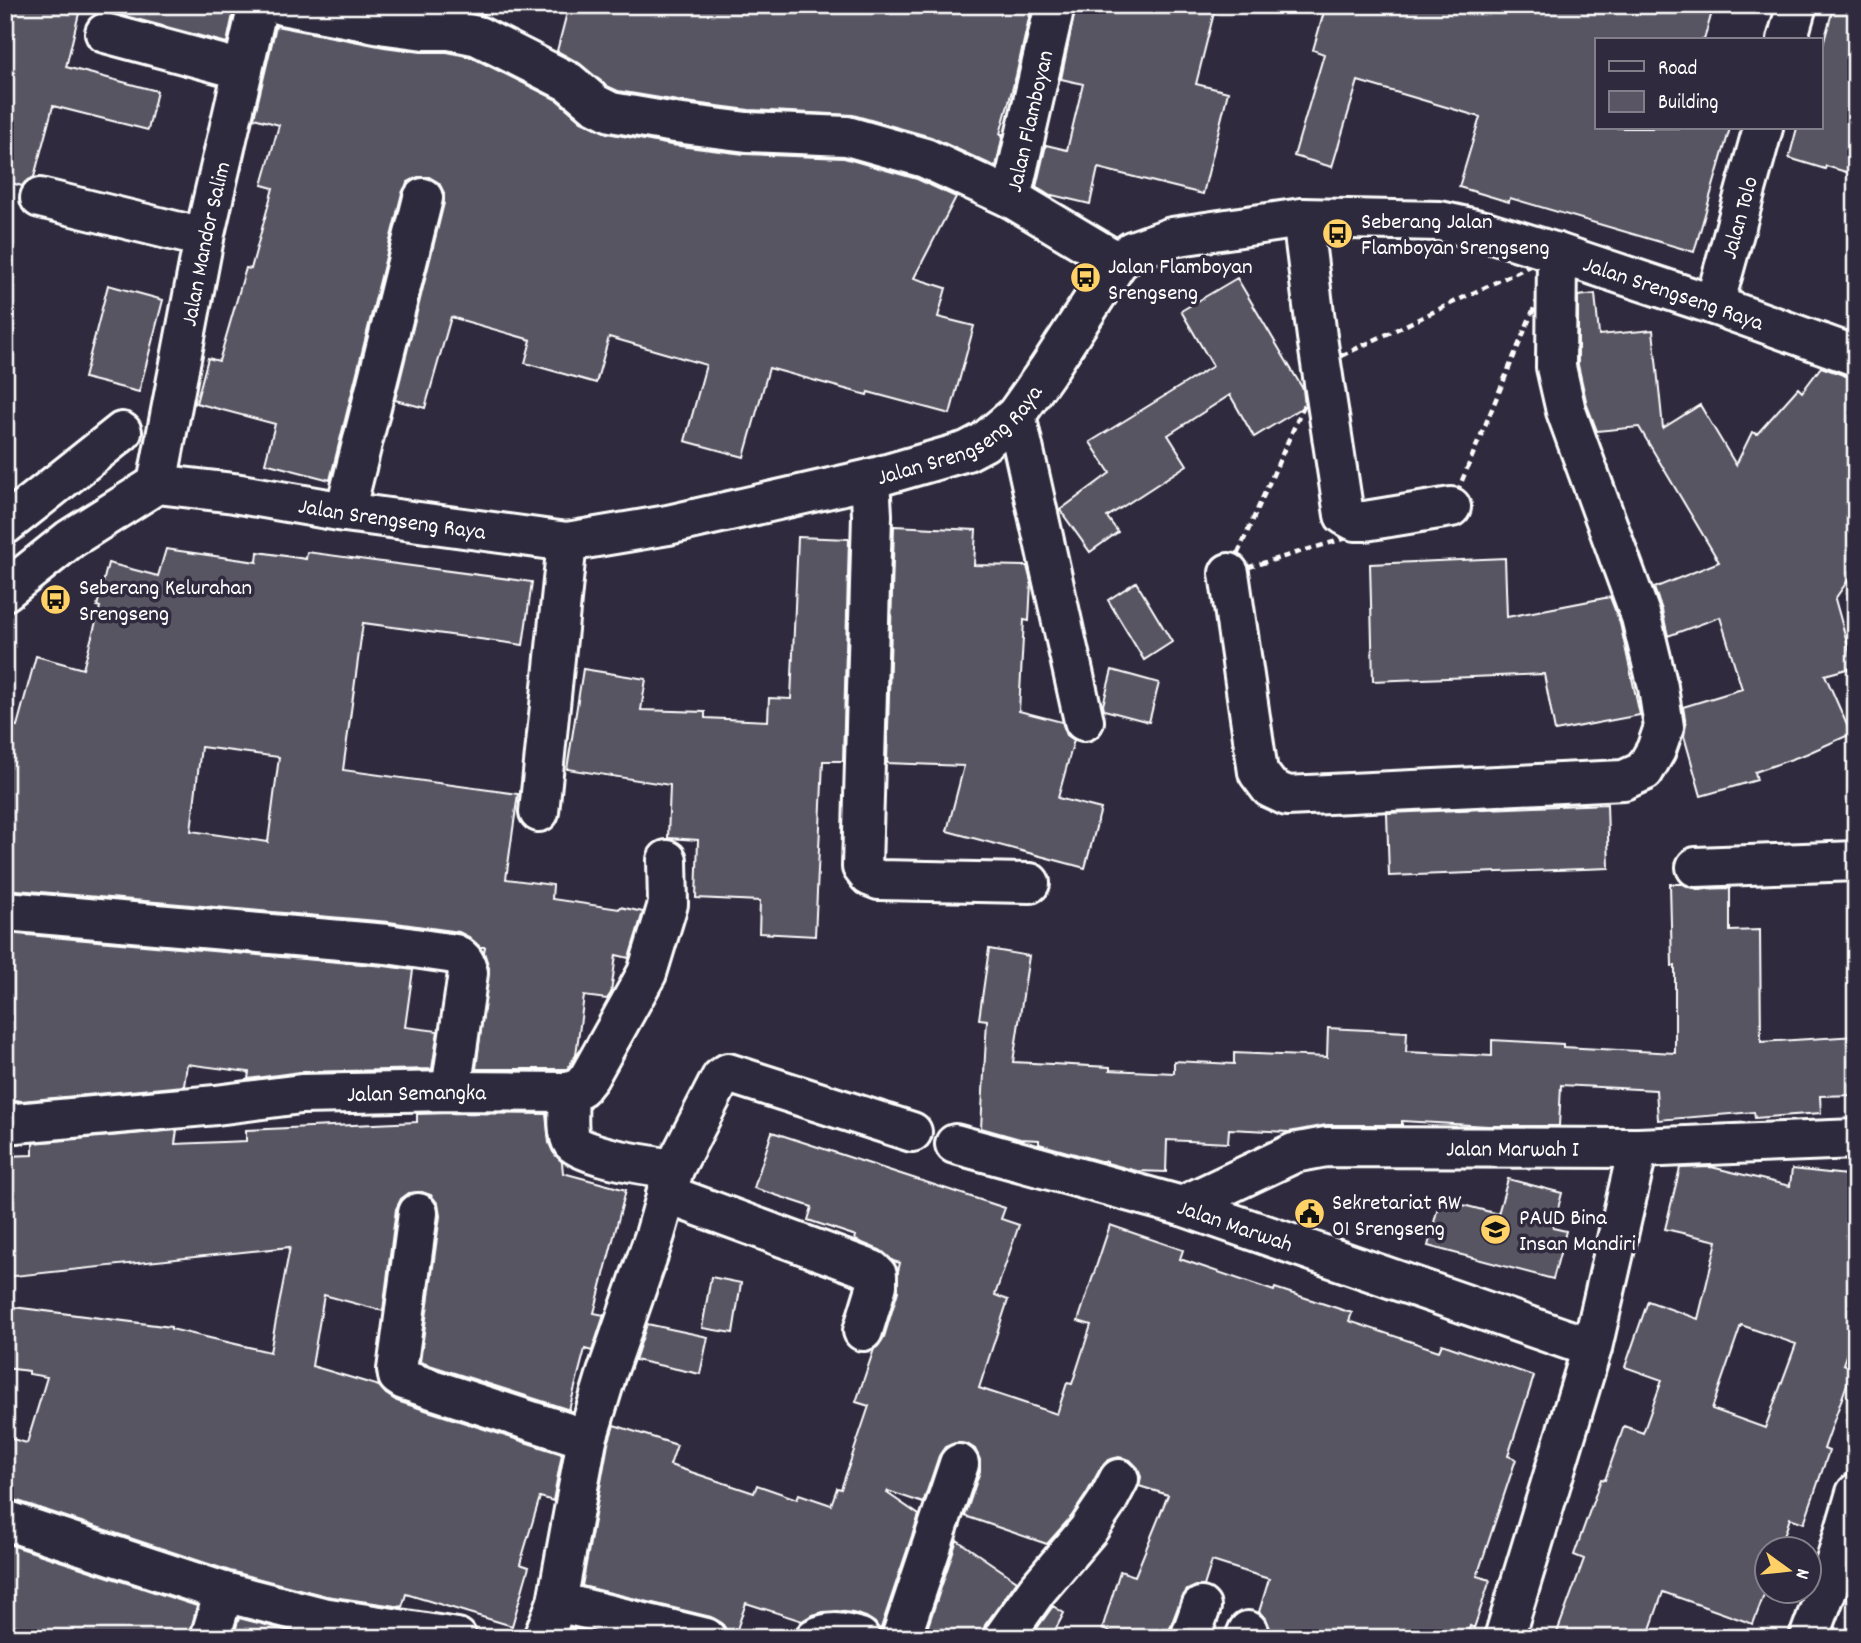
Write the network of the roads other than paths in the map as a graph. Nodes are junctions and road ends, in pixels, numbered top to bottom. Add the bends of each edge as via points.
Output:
1 (258, 5) edge
2 (282, 5) edge
3 (1055, 5) edge
4 (1797, 5) edge
5 (105, 33) dead end
6 (1788, 38) edge
7 (243, 70) junction
8 (1762, 130) edge
9 (40, 198) dead end
10 (423, 198) dead end
11 (1011, 198) junction
12 (1302, 218) junction
13 (205, 238) junction
14 (1557, 253) junction
15 (1118, 262) junction
16 (1714, 305) junction
17 (1856, 356) edge
18 (1016, 415) junction
19 (122, 432) dead end
20 (870, 479) junction
21 (157, 484) junction
22 (40, 497) junction
23 (1451, 508) road end
24 (345, 512) junction
25 (5, 525) edge
26 (70, 539) junction
27 (568, 542) junction
28 (1229, 573) road end
29 (5, 591) edge
30 (1084, 721) dead end
31 (539, 812) dead end
32 (667, 860) dead end
33 (1856, 861) edge
34 (1696, 867) dead end
35 (1030, 883) dead end
36 (5, 911) edge
37 (451, 1091) junction
38 (569, 1093) junction
39 (5, 1124) edge
40 (912, 1132) dead end
41 (1856, 1139) edge
42 (956, 1144) dead end
43 (1638, 1148) junction
44 (670, 1182) junction
45 (1182, 1206) junction
46 (418, 1213) dead end
47 (863, 1331) dead end
48 (1592, 1348) junction
49 (585, 1454) junction
50 (959, 1464) dead end
51 (1119, 1479) dead end
52 (1856, 1493) edge
53 (5, 1520) edge
54 (224, 1592) junction
55 (557, 1602) junction
56 (319, 1627) edge
57 (210, 1638) edge
58 (457, 1638) edge
59 (542, 1638) edge
60 (706, 1638) edge
61 (815, 1638) edge
62 (860, 1638) edge
63 (901, 1638) edge
64 (1003, 1638) edge
65 (1504, 1638) edge
66 (1809, 1638) edge

1 - 7 street, Jalan Mandor Salim
2 - 11 street via 387,25 464,32 569,82 611,111 747,132 847,136 925,158
3 - 11 street, Jalan Flamboyan
4 - 6 street
5 - 7 street
7 - 13 street, Jalan Mandor Salim
8 - 16 street, Jalan Tolo
9 - 13 street
10 - 24 street
11 - 15 street, Jalan Flamboyan
12 - 14 street, Jalan Srengseng Raya via 1440,220
12 - 15 street, Jalan Srengseng Raya via 1172,237 1132,251
12 - 23 street via 1345,515 1365,522
13 - 21 street, Jalan Mandor Salim
14 - 16 street, Jalan Srengseng Raya
14 - 28 street via 1556,367 1560,389 1641,617 1658,687 1664,727 1644,772 1624,780 1287,796 1270,788 1258,772
15 - 18 street, Jalan Srengseng Raya
16 - 17 street, Jalan Srengseng Raya
18 - 20 street, Jalan Srengseng Raya via 967,451
18 - 30 street
19 - 22 street
20 - 27 street, Jalan Srengseng Raya via 668,525
20 - 35 street via 862,867 879,880
21 - 24 street, Jalan Srengseng Raya
21 - 26 street
22 - 25 street
22 - 26 street
24 - 27 street, Jalan Srengseng Raya
26 - 29 street
27 - 31 street
32 - 38 street via 668,904 647,973 589,1077
33 - 34 street
36 - 37 street via 455,954 467,964 468,974
37 - 38 street, Jalan Semangka
37 - 39 street, Jalan Semangka via 301,1094
38 - 44 street via 573,1143
40 - 44 street via 728,1073 721,1078
41 - 43 street, Jalan Marwah I
42 - 45 street, Jalan Marwah
43 - 45 street, Jalan Marwah I via 1326,1147 1294,1153
43 - 48 street
44 - 47 street via 872,1270 877,1285
44 - 49 street
45 - 48 street, Jalan Marwah
46 - 49 street via 398,1376
48 - 65 street
49 - 55 street
50 - 63 street
51 - 64 street via 1088,1530
52 - 66 street
53 - 54 street
54 - 56 street
54 - 57 street
55 - 59 street
55 - 60 street
56 - 58 street
61 - 62 street via 840,1632

